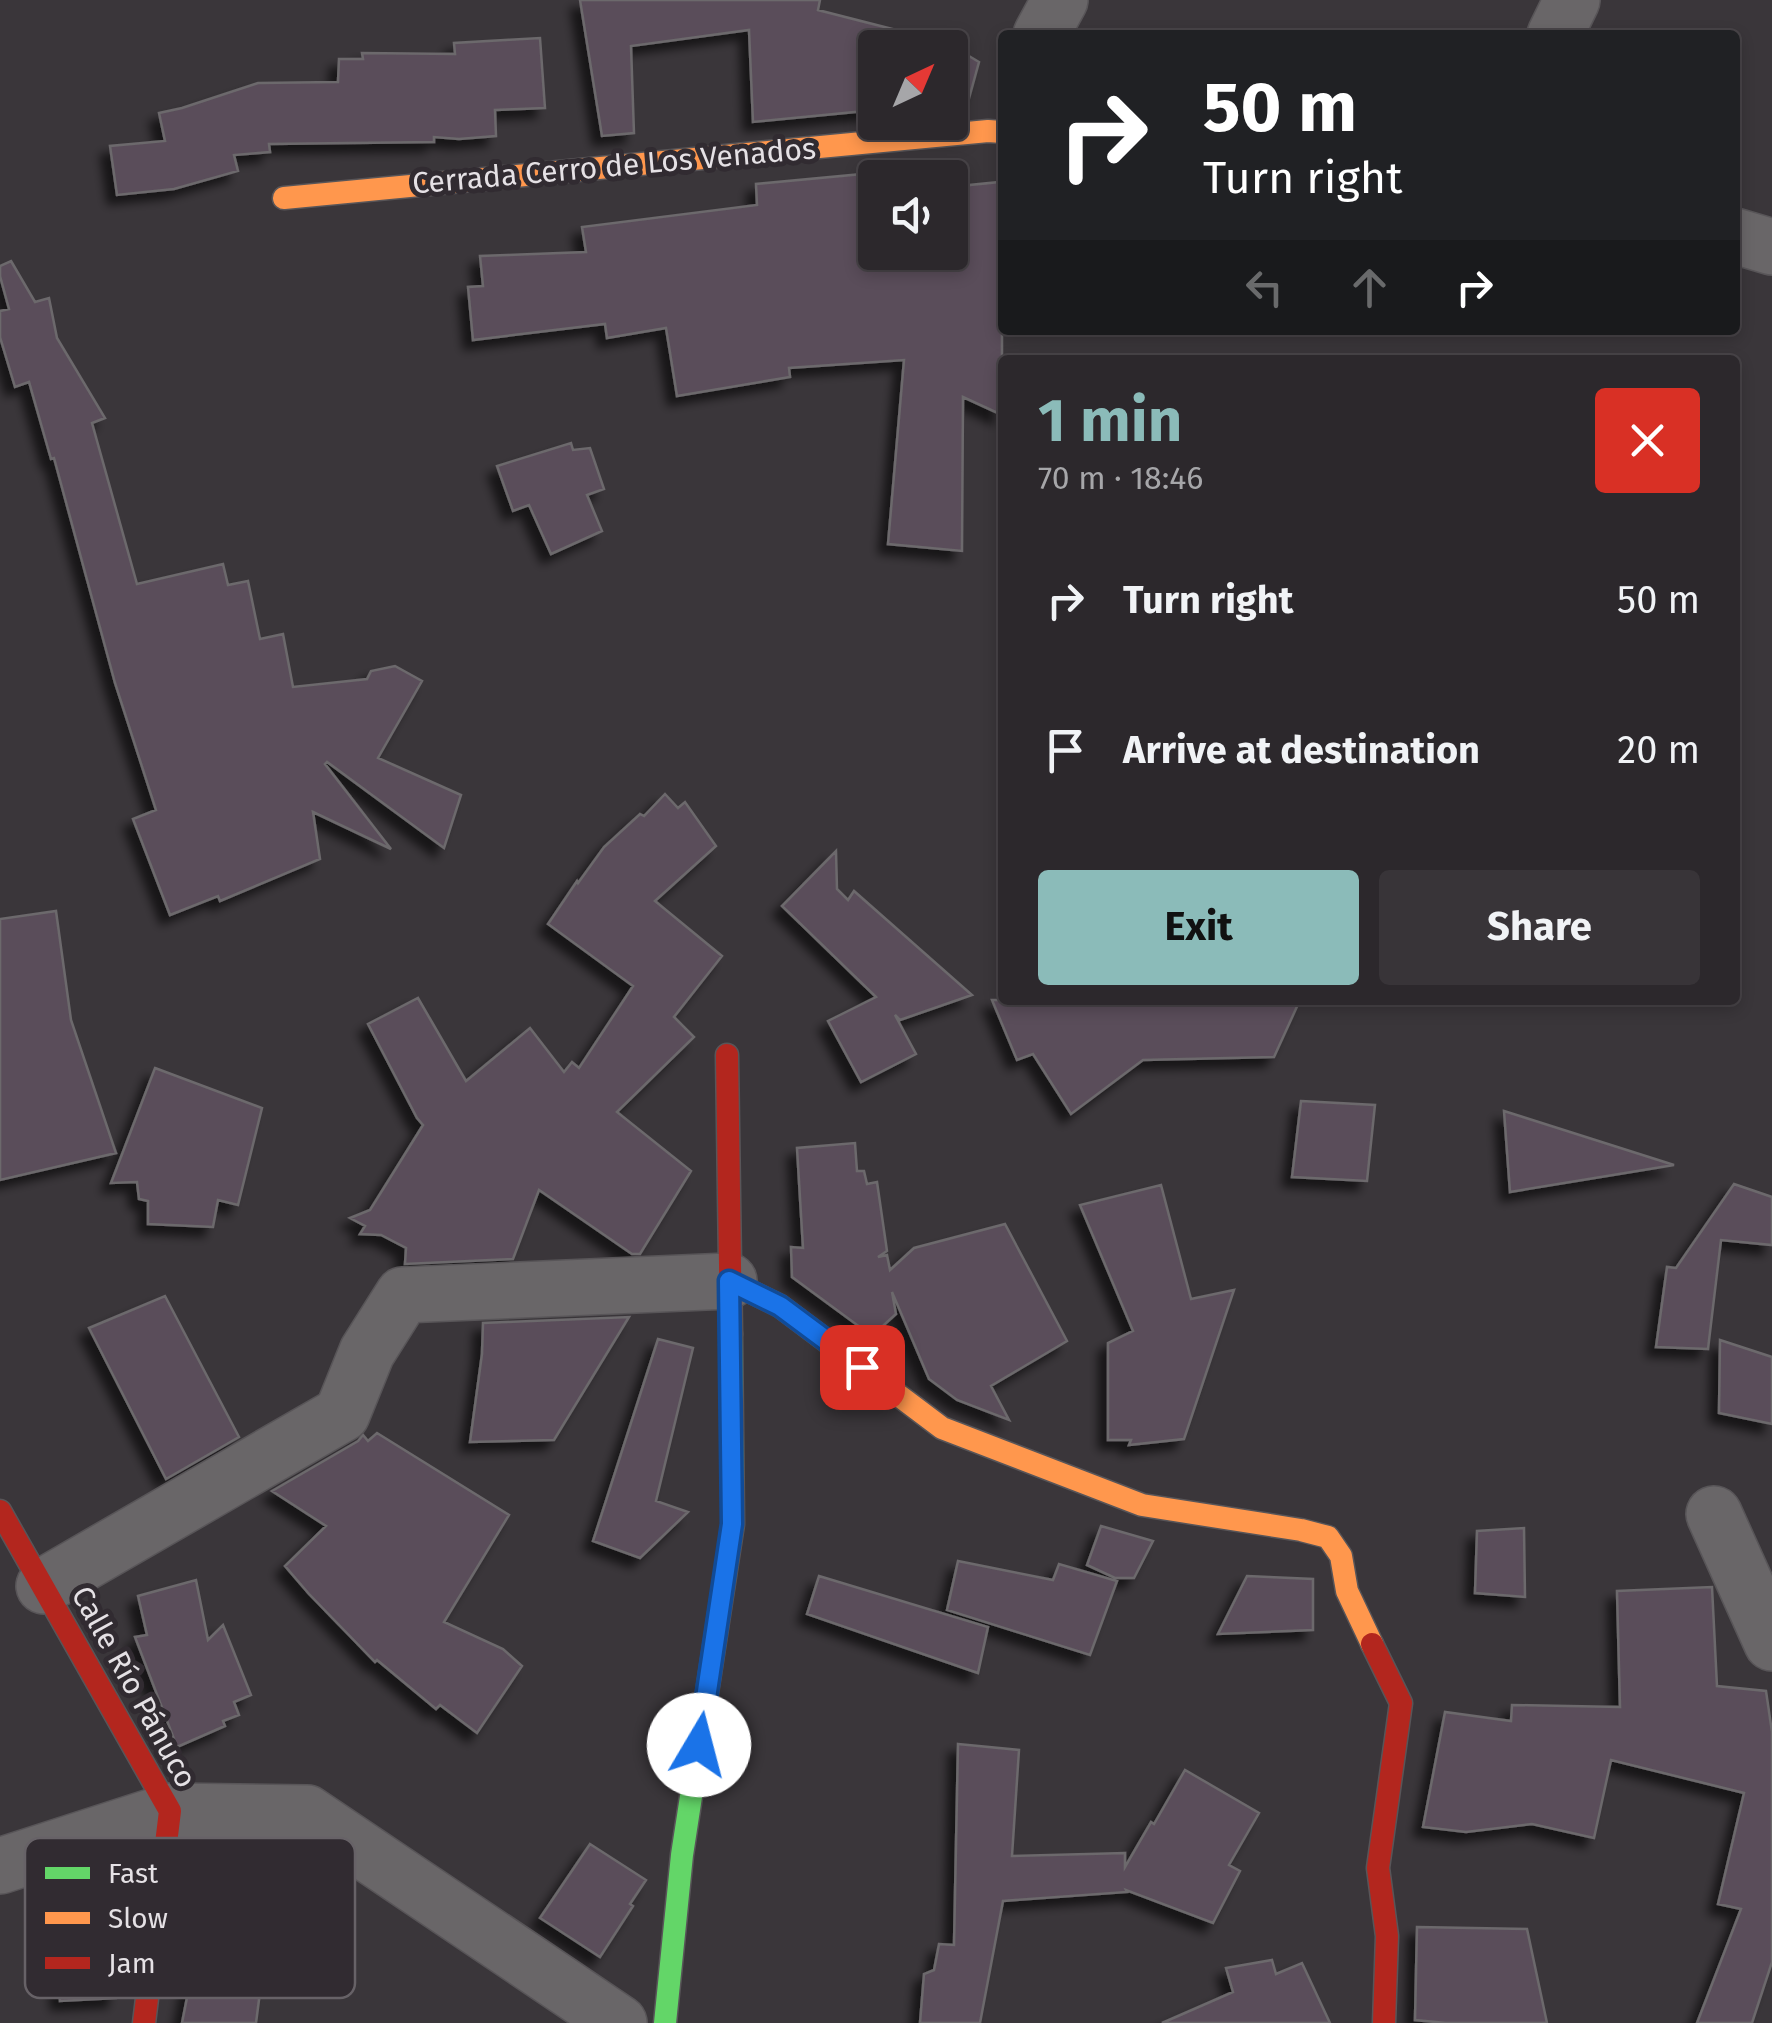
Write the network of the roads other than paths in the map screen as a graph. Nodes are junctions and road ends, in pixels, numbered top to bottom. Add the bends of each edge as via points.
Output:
1 (1060, 0) edge
2 (1572, 0) edge
3 (1044, 30) edge
4 (1557, 30) edge
5 (998, 123) edge
6 (284, 198) dead end
7 (1740, 237) edge
8 (1772, 246) edge
9 (727, 1054) dead end
10 (729, 1281) junction
11 (0, 1511) edge
12 (1714, 1514) dead end
13 (44, 1586) junction
14 (1772, 1644) edge
15 (170, 1811) junction
16 (87, 1838) edge
17 (167, 1838) edge
18 (344, 1838) edge
19 (355, 1845) edge
20 (25, 1858) edge
21 (0, 1866) edge
22 (147, 1998) edge
23 (144, 2023) edge
24 (619, 2023) edge
25 (665, 2023) edge
26 (1384, 2023) edge

1 - 3 street
2 - 4 street
5 - 6 street, Cerrada Cerro de Los Venados
7 - 8 street
9 - 10 street
10 - 13 street via 404,1295 366,1352 342,1414
10 - 25 street via 732,1524 682,1855
10 - 26 street via 780,1306 942,1428 1142,1505 1328,1536 1401,1703 1378,1868 1387,1936
11 - 13 street, Calle Río Pánuco
12 - 14 street
13 - 15 street, Calle Río Pánuco
15 - 16 street
15 - 17 street, Calle Río Pánuco
15 - 18 street via 307,1813
19 - 24 street
20 - 21 street
22 - 23 street, Calle Río Pánuco

